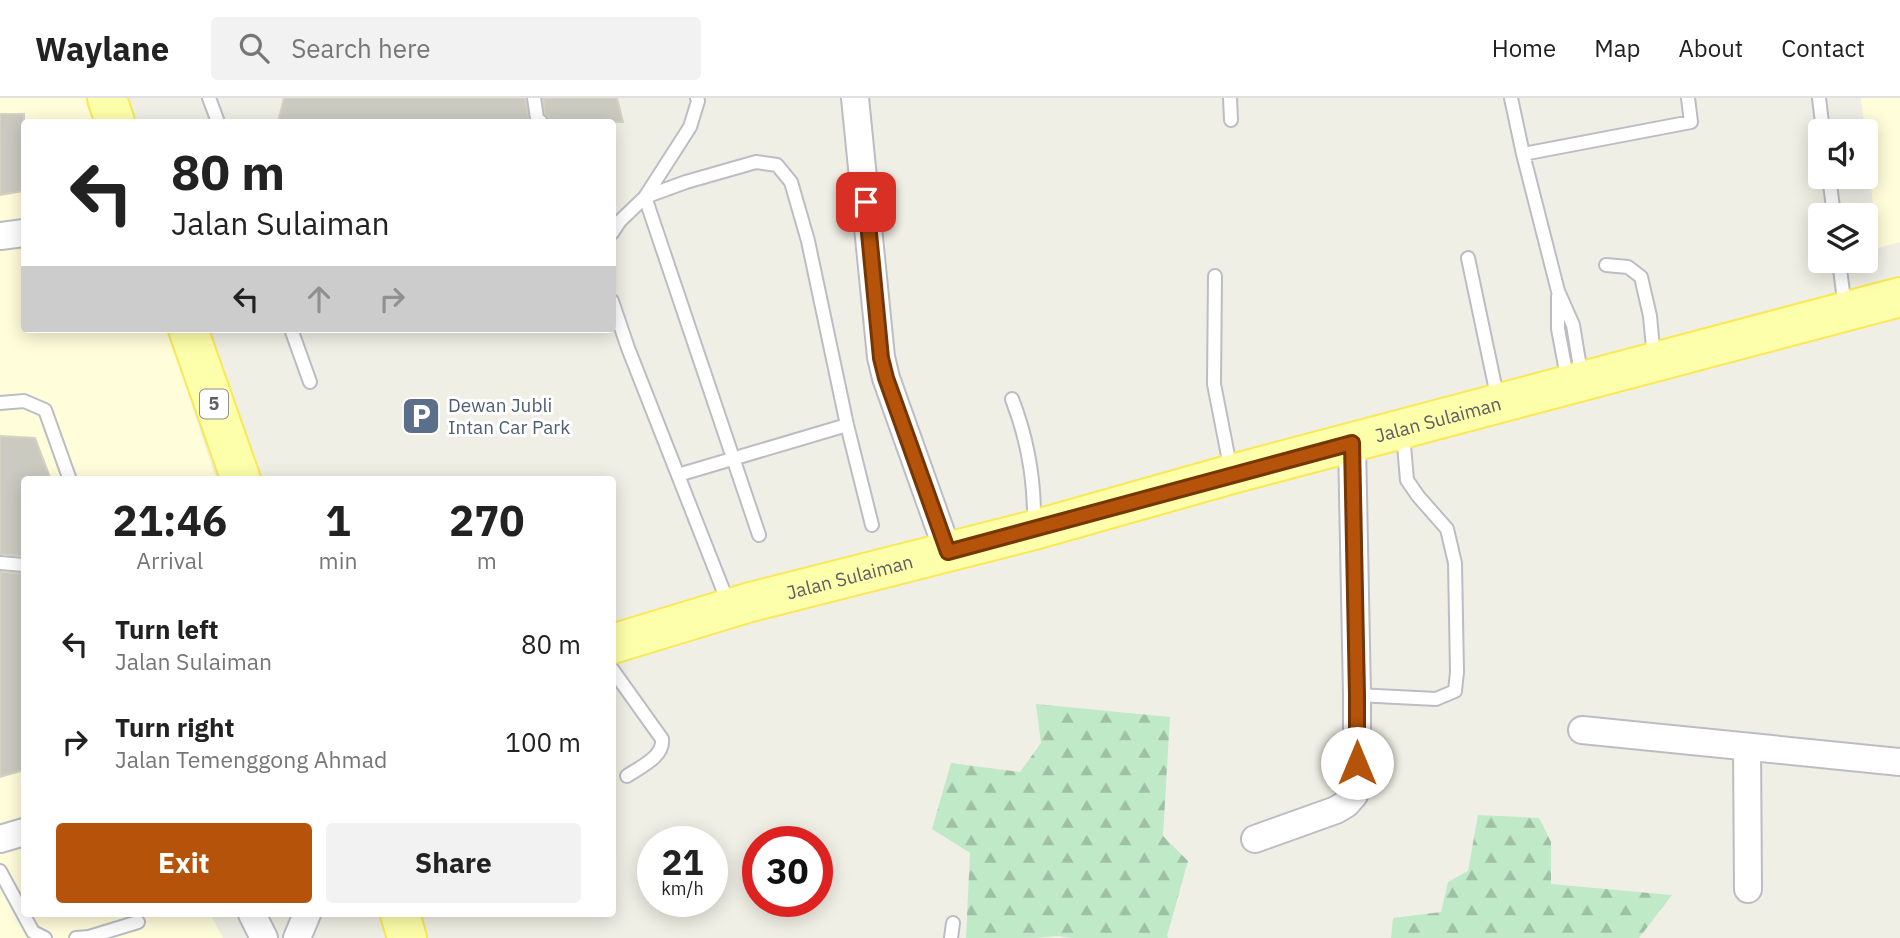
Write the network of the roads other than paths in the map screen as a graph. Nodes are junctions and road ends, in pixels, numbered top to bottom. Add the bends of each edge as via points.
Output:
1 (107, 98) edge
2 (209, 98) edge
3 (534, 98) edge
4 (697, 98) edge
5 (855, 98) edge
6 (1230, 98) edge
7 (1511, 98) edge
8 (1688, 98) edge
9 (1819, 98) edge
10 (114, 119) edge
11 (217, 119) edge
12 (538, 119) edge
13 (1822, 119) edge
14 (1231, 120) dead end
15 (1523, 154) junction
16 (645, 197) junction
17 (616, 217) edge
18 (21, 233) edge
19 (0, 236) edge
20 (1468, 258) dead end
21 (1606, 265) dead end
22 (1841, 273) edge
23 (1215, 276) dead end
24 (1900, 297) edge
25 (1846, 312) junction
26 (616, 313) edge
27 (189, 333) edge
28 (292, 333) edge
29 (1655, 362) junction
30 (310, 382) dead end
31 (1576, 384) junction
32 (1012, 399) dead end
33 (0, 403) edge
34 (1499, 404) junction
35 (847, 425) junction
36 (1402, 430) junction
37 (1352, 443) junction
38 (733, 459) junction
39 (1232, 474) junction
40 (678, 475) junction
41 (69, 476) edge
42 (240, 476) edge
43 (872, 525) dead end
44 (1034, 530) junction
45 (759, 535) dead end
46 (948, 552) junction
47 (0, 564) edge
48 (21, 565) edge
49 (730, 608) junction
50 (616, 643) edge
51 (616, 675) edge
52 (1357, 695) junction
53 (1582, 730) dead end
54 (1747, 747) junction
55 (1900, 762) edge
56 (627, 776) dead end
57 (21, 833) edge
58 (0, 839) edge
59 (1255, 839) dead end
60 (0, 871) edge
61 (1748, 888) dead end
62 (20, 895) edge
63 (28, 917) edge
64 (254, 917) edge
65 (306, 917) edge
66 (138, 922) dead end
67 (953, 923) dead end
68 (45, 938) edge
69 (76, 938) edge
70 (264, 938) edge
71 (297, 938) edge
72 (951, 938) edge

1 - 10 main road
2 - 11 lane
3 - 12 lane
4 - 16 lane via 690,127
5 - 46 street via 881,358
6 - 14 lane
7 - 15 lane
8 - 15 lane via 1691,122
9 - 13 lane
15 - 31 lane via 1558,291 1573,325
16 - 17 lane
16 - 35 lane via 756,162 777,165 791,182 808,241
16 - 38 lane
18 - 19 street
20 - 34 lane
21 - 29 lane via 1629,267 1641,277
22 - 25 lane
23 - 39 lane via 1214,384
24 - 25 main road, Jalan Sulaiman
25 - 29 main road, Jalan Sulaiman
26 - 40 lane
27 - 42 main road, 5
28 - 30 lane
29 - 31 main road, Jalan Sulaiman
31 - 34 main road, Jalan Sulaiman
32 - 44 lane via 1028,453
33 - 41 lane via 24,401 45,410
34 - 36 main road, Jalan Sulaiman
35 - 38 lane
35 - 43 lane
36 - 37 main road, Jalan Sulaiman
36 - 52 lane via 1408,480 1447,529 1455,563 1455,691 1436,699
37 - 39 main road, Jalan Sulaiman
37 - 52 street
38 - 40 lane
38 - 45 lane
39 - 44 main road, Jalan Sulaiman
40 - 49 lane
44 - 46 main road, Jalan Sulaiman
46 - 49 main road, Jalan Sulaiman
47 - 48 lane
49 - 50 main road, Jalan Sulaiman
51 - 56 lane via 663,746
52 - 59 street via 1354,795 1336,810
53 - 54 street
54 - 55 street
54 - 61 street
57 - 58 street
60 - 62 lane
63 - 68 lane via 33,932
64 - 70 street
65 - 71 street
66 - 69 lane
67 - 72 lane

